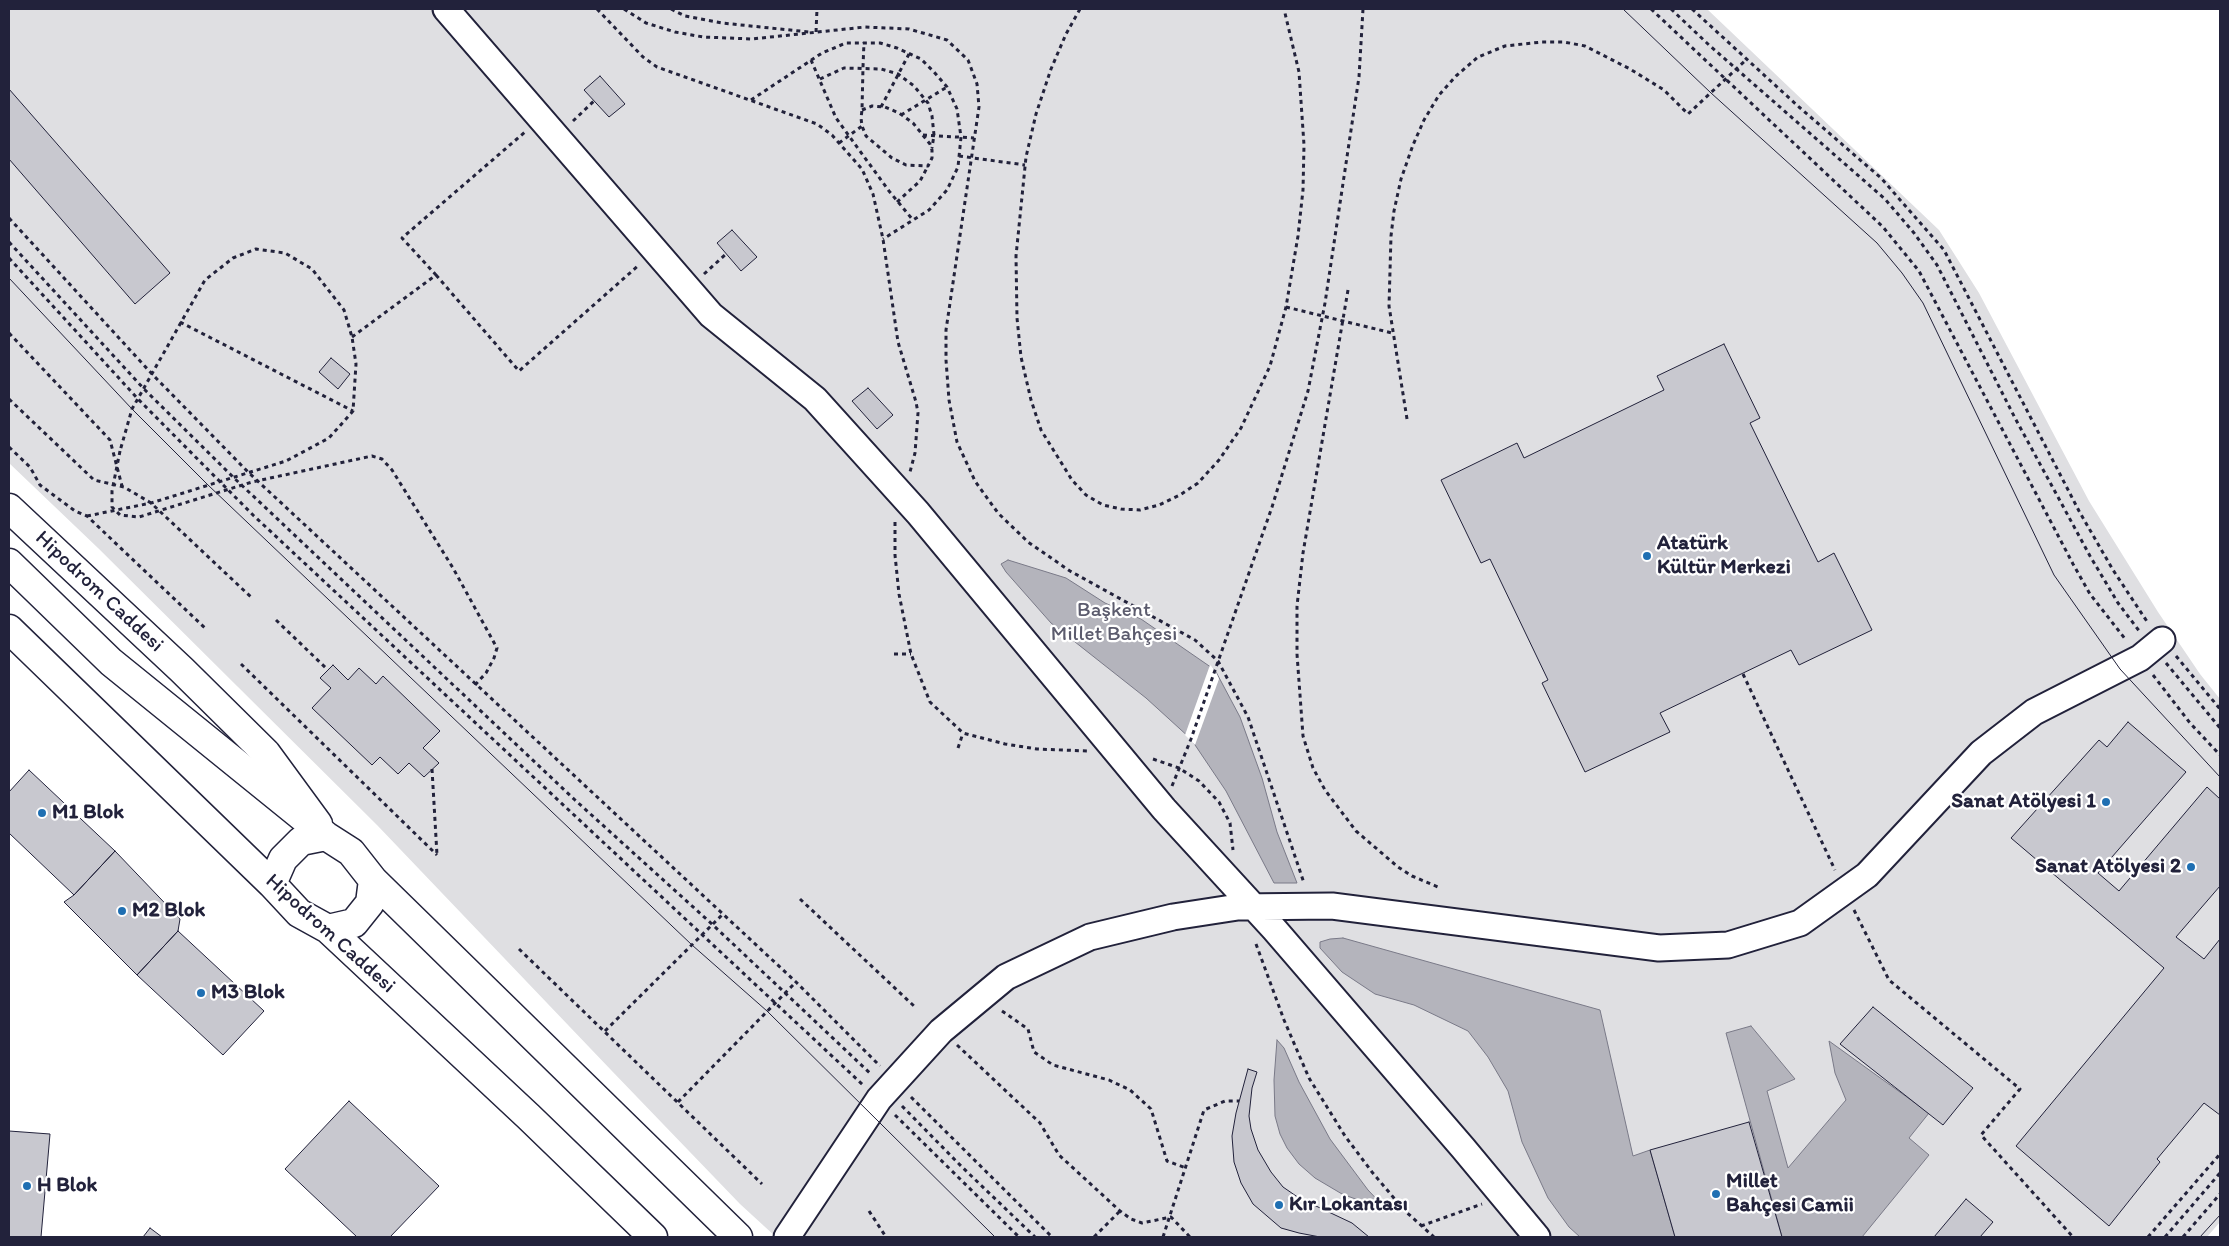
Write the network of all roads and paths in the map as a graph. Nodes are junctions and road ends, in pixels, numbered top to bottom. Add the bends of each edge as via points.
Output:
1 (446, 9) edge
2 (597, 9) edge
3 (624, 9) edge
4 (671, 9) edge
5 (817, 9) edge
6 (1080, 9) edge
7 (1284, 9) edge
8 (1362, 9) edge
9 (1651, 9) edge
10 (1671, 9) edge
11 (1692, 9) edge
12 (817, 32) junction
13 (864, 42) junction
14 (909, 54) junction
15 (1747, 59) junction
16 (811, 60) junction
17 (864, 67) junction
18 (1736, 69) junction
19 (898, 74) junction
20 (1726, 78) junction
21 (820, 80) junction
22 (947, 87) junction
23 (751, 100) junction
24 (926, 100) junction
25 (594, 101) dead end
26 (881, 107) junction
27 (862, 110) junction
28 (901, 115) junction
29 (862, 126) junction
30 (548, 127) junction
31 (923, 134) junction
32 (934, 135) junction
33 (849, 136) junction
34 (961, 137) junction
35 (974, 138) junction
36 (839, 143) junction
37 (932, 150) junction
38 (959, 156) junction
39 (972, 158) junction
40 (928, 166) junction
41 (1025, 166) junction
42 (897, 202) junction
43 (9, 218) edge
44 (913, 220) junction
45 (883, 239) junction
46 (9, 242) edge
47 (654, 251) junction
48 (726, 254) dead end
49 (9, 258) edge
50 (436, 275) junction
51 (688, 289) junction
52 (1348, 290) dead end
53 (1286, 307) junction
54 (1322, 318) junction
55 (180, 322) junction
56 (1341, 322) junction
57 (9, 333) edge
58 (1392, 333) junction
59 (352, 337) junction
60 (152, 374) junction
61 (144, 388) junction
62 (9, 399) edge
63 (138, 399) junction
64 (353, 411) junction
65 (1407, 420) dead end
66 (9, 447) edge
67 (248, 472) junction
68 (233, 477) junction
69 (908, 478) dead end
70 (220, 481) junction
71 (122, 486) junction
72 (151, 503) junction
73 (9, 508) edge
74 (87, 516) junction
75 (896, 516) dead end
76 (9, 563) edge
77 (252, 598) dead end
78 (276, 620) dead end
79 (9, 629) edge
80 (206, 630) dead end
81 (2152, 649) junction
82 (894, 654) dead end
83 (911, 654) junction
84 (1218, 660) junction
85 (241, 664) dead end
86 (328, 670) dead end
87 (1742, 674) dead end
88 (475, 685) junction
89 (2220, 710) edge
90 (2220, 728) edge
91 (963, 733) junction
92 (958, 748) dead end
93 (1091, 751) dead end
94 (2220, 755) edge
95 (1148, 759) dead end
96 (1179, 768) junction
97 (432, 769) dead end
98 (1164, 809) junction
99 (326, 836) junction
100 (373, 880) junction
101 (1304, 883) dead end
102 (272, 884) junction
103 (1232, 884) junction
104 (1438, 887) dead end
105 (1845, 891) junction
106 (800, 899) dead end
107 (1255, 907) junction
108 (724, 914) junction
109 (713, 925) junction
110 (328, 930) junction
111 (702, 936) junction
112 (1254, 938) dead end
113 (519, 949) dead end
114 (796, 982) junction
115 (786, 993) junction
116 (775, 1003) junction
117 (914, 1006) dead end
118 (1002, 1011) dead end
119 (605, 1031) junction
120 (956, 1044) dead end
121 (887, 1090) junction
122 (1239, 1100) dead end
123 (678, 1102) junction
124 (2220, 1154) edge
125 (1186, 1168) junction
126 (2220, 1173) edge
127 (762, 1184) dead end
128 (2220, 1194) edge
129 (1504, 1197) junction
130 (869, 1211) dead end
131 (1120, 1211) junction
132 (1172, 1217) junction
133 (1421, 1226) junction
134 (653, 1237) edge
135 (738, 1237) edge
136 (787, 1237) edge
137 (886, 1237) edge
138 (1019, 1237) edge
139 (1035, 1237) edge
140 (1052, 1237) edge
141 (1094, 1237) edge
142 (1163, 1237) edge
143 (1190, 1237) edge
144 (1434, 1237) edge
145 (1537, 1237) edge
146 (2073, 1237) edge
147 (2148, 1237) edge
148 (2164, 1237) edge
149 (2183, 1237) edge

1 - 30 street
2 - 23 path via 643,57 657,67
3 - 12 path via 646,23 703,37 752,39
4 - 12 path via 685,16 722,23
5 - 12 path
6 - 41 path via 1051,69 1036,114
7 - 53 path via 1299,72 1304,145 1298,236
8 - 54 path via 1359,77
9 - 20 path
10 - 18 path
11 - 15 path
12 - 35 path via 864,27 909,30 947,40 968,60 977,84 979,107
13 - 14 path via 898,48
13 - 16 path via 846,43
13 - 17 path
14 - 19 path
14 - 22 path via 921,59
15 - 18 path
15 - 81 path via 1881,178 1944,250 2079,511 2146,620
16 - 21 path
16 - 23 path
17 - 19 path
17 - 21 path via 844,68
17 - 27 path
18 - 20 path
18 - 81 path via 1885,200 1937,265 2090,556 2118,603
19 - 24 path
19 - 26 path
20 - 58 path via 1688,114 1664,90 1585,46 1564,42 1520,44 1505,46 1478,57 1456,76 1424,120 1401,179 1391,236
20 - 81 path via 1883,227 1919,271 2090,594
21 - 33 path via 836,118
22 - 24 path
22 - 34 path via 957,109
23 - 36 path via 817,124
24 - 28 path
24 - 32 path
25 - 30 path
26 - 27 path
26 - 28 path
27 - 29 path
28 - 31 path
29 - 33 path
29 - 40 path via 871,141 892,158 906,165
30 - 47 street
30 - 50 path via 402,238
31 - 32 path
31 - 37 path
32 - 34 path
32 - 37 path
33 - 36 path
33 - 42 path
34 - 35 path
34 - 38 path
35 - 39 path
36 - 45 path via 862,169 873,194
37 - 40 path
38 - 39 path
38 - 44 path via 948,190 929,210
39 - 41 path
39 - 84 path via 946,330 946,360 948,400 957,442 975,481 998,513 1028,542 1070,572 1195,640
40 - 42 path via 920,182
41 - 53 path via 1016,256 1021,357 1041,430 1072,480 1086,495 1103,505 1140,510 1159,506 1180,495 1219,460 1241,428 1270,366
42 - 44 path
43 - 60 path
44 - 45 path
45 - 69 path via 898,342 918,413 915,453
46 - 61 path
47 - 50 path via 519,371
47 - 51 street
48 - 51 path
49 - 63 path
50 - 59 path
51 - 98 street via 711,315 815,399 924,520
52 - 56 path
53 - 54 path
54 - 56 path
54 - 84 path via 1308,391 1272,507
55 - 59 path via 205,280 233,258 256,249 272,250 285,252 312,269 344,310
55 - 60 path
55 - 64 path
56 - 58 path
56 - 104 path via 1297,606 1303,736 1313,768 1325,790 1356,831 1398,867
57 - 71 path via 110,440
58 - 65 path
59 - 64 path via 356,364
60 - 61 path
60 - 67 path
61 - 63 path
61 - 68 path
62 - 71 path via 94,480
63 - 70 path
63 - 88 path, bridge via 120,451 112,491 112,507 120,515 139,517 252,482 372,456 382,459 453,568 497,648 486,673
64 - 67 path via 329,438 286,461
66 - 74 path via 30,467 40,485
67 - 68 path
67 - 88 path
68 - 70 path
68 - 109 path via 575,800
70 - 72 path
70 - 111 path
71 - 72 path
72 - 74 path
72 - 77 path
73 - 99 main road, Hipodrom Caddesi via 266,753
74 - 80 path
75 - 83 path via 899,594
76 - 99 main road, Hipodrom Caddesi via 111,662
78 - 86 path
79 - 102 main road, Hipodrom Caddesi
81 - 89 path
81 - 90 path
81 - 94 path via 2190,723
81 - 105 street via 2034,712 1981,753 1867,875
82 - 83 path
83 - 91 path via 930,702
84 - 96 path
84 - 101 path via 1248,717
85 - 97 path via 437,855
87 - 105 path
88 - 108 path
91 - 92 path
91 - 93 path via 1038,749
95 - 96 path
96 - 98 path
96 - 103 path via 1200,781 1224,810 1230,823
98 - 103 street
99 - 100 main road, Hipodrom Caddesi via 351,852
99 - 102 main road via 301,841 283,859
100 - 110 main road via 370,903 354,923
100 - 135 main road, Hipodrom Caddesi
102 - 110 main road, Hipodrom Caddesi via 299,913
103 - 107 street
105 - 107 street via 1800,923 1728,945 1659,948 1332,906
105 - 146 path via 1889,980 2020,1089 1981,1135
106 - 117 path
107 - 121 street via 1173,917 1090,937 1006,977 941,1032
107 - 129 street
108 - 109 path
108 - 114 path
109 - 111 path
109 - 115 path
110 - 134 main road, Hipodrom Caddesi
111 - 116 path
111 - 119 path
112 - 133 path via 1309,1078 1372,1172
113 - 119 path
114 - 115 path
114 - 121 path
115 - 116 path
115 - 121 path
116 - 121 path
116 - 123 path
118 - 125 path via 1028,1029 1034,1052 1053,1065 1110,1080 1130,1090 1151,1109 1166,1161
119 - 123 path
120 - 131 path via 1040,1123 1059,1155
121 - 136 street
121 - 138 path
121 - 139 path
121 - 140 path
122 - 125 path via 1225,1100 1204,1110
123 - 127 path
124 - 147 path
125 - 132 path
126 - 148 path
128 - 149 path
129 - 133 path
129 - 145 street
130 - 137 path
131 - 132 path via 1142,1223
131 - 141 path
132 - 142 path
132 - 143 path
133 - 144 path

